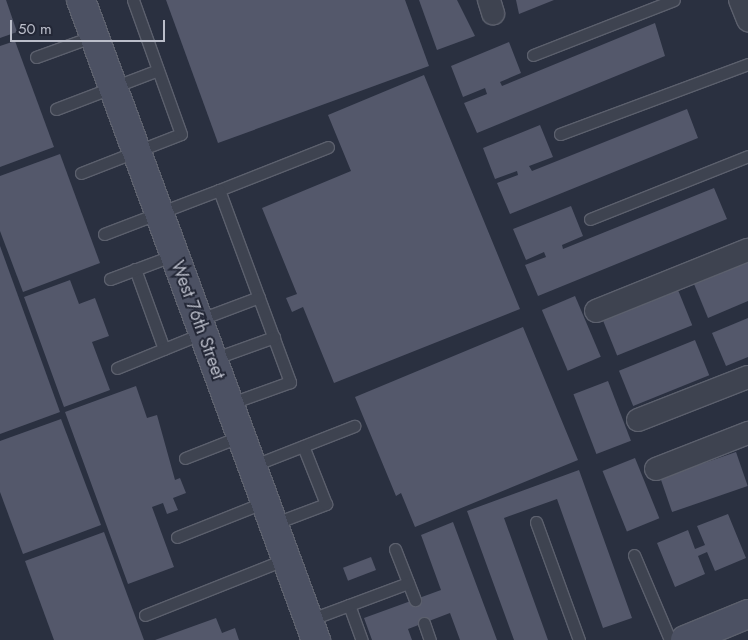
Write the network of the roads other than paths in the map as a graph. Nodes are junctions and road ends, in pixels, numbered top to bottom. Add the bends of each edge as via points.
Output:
1 (81, 0) edge
2 (132, 0) edge
3 (674, 0) edge
4 (740, 0) edge
5 (748, 20) edge
6 (94, 36) junction
7 (533, 55) dead end
8 (36, 57) dead end
9 (748, 64) edge
10 (158, 70) junction
11 (112, 86) junction
12 (56, 109) dead end
13 (560, 134) dead end
14 (328, 147) dead end
15 (136, 152) junction
16 (748, 156) edge
17 (81, 173) dead end
18 (219, 190) junction
19 (159, 213) junction
20 (590, 219) dead end
21 (104, 234) dead end
22 (748, 250) edge
23 (174, 255) junction
24 (135, 269) junction
25 (110, 279) dead end
26 (259, 297) junction
27 (596, 311) dead end
28 (200, 326) junction
29 (274, 337) junction
30 (164, 349) junction
31 (213, 360) junction
32 (117, 368) dead end
33 (748, 377) edge
34 (229, 404) junction
35 (638, 420) dead end
36 (354, 426) dead end
37 (748, 433) edge
38 (241, 436) junction
39 (304, 446) junction
40 (184, 458) dead end
41 (252, 466) junction
42 (656, 469) dead end
43 (269, 513) junction
44 (536, 522) dead end
45 (177, 537) dead end
46 (395, 549) dead end
47 (634, 555) dead end
48 (286, 559) junction
49 (408, 583) junction
50 (415, 600) dead end
51 (349, 605) junction
52 (748, 614) edge
53 (145, 615) dead end
54 (424, 623) dead end
55 (314, 633) edge
56 (701, 637) edge
57 (362, 640) edge
58 (430, 640) edge
59 (579, 640) edge
60 (670, 640) edge

1 - 6 street, West 76th Street
2 - 10 lane
3 - 7 lane
4 - 5 street
6 - 8 lane
6 - 11 street, West 76th Street
9 - 13 lane
10 - 11 lane
10 - 15 lane via 181,134
11 - 12 lane
11 - 15 street, West 76th Street
14 - 18 lane
15 - 17 lane
15 - 19 street, West 76th Street
16 - 20 lane
18 - 19 lane
18 - 26 lane
19 - 21 lane
19 - 23 street, West 76th Street
22 - 27 street
23 - 24 lane
23 - 28 street, West 76th Street
24 - 25 lane
24 - 30 lane
26 - 28 lane
26 - 29 lane
28 - 30 lane
28 - 31 street, West 76th Street
29 - 31 lane
29 - 34 lane via 290,382
30 - 32 lane
31 - 34 street, West 76th Street
33 - 35 street
34 - 38 street, West 76th Street
36 - 39 lane
37 - 42 street
38 - 40 lane
38 - 41 street, West 76th Street
39 - 41 lane
39 - 43 lane via 326,504
41 - 43 street, West 76th Street
43 - 45 lane
43 - 48 street, West 76th Street
44 - 59 lane
46 - 49 lane
47 - 60 lane
48 - 53 lane
48 - 55 street, West 76th Street
49 - 50 lane
49 - 51 lane
51 - 55 lane
51 - 57 lane
52 - 56 street
54 - 58 lane

